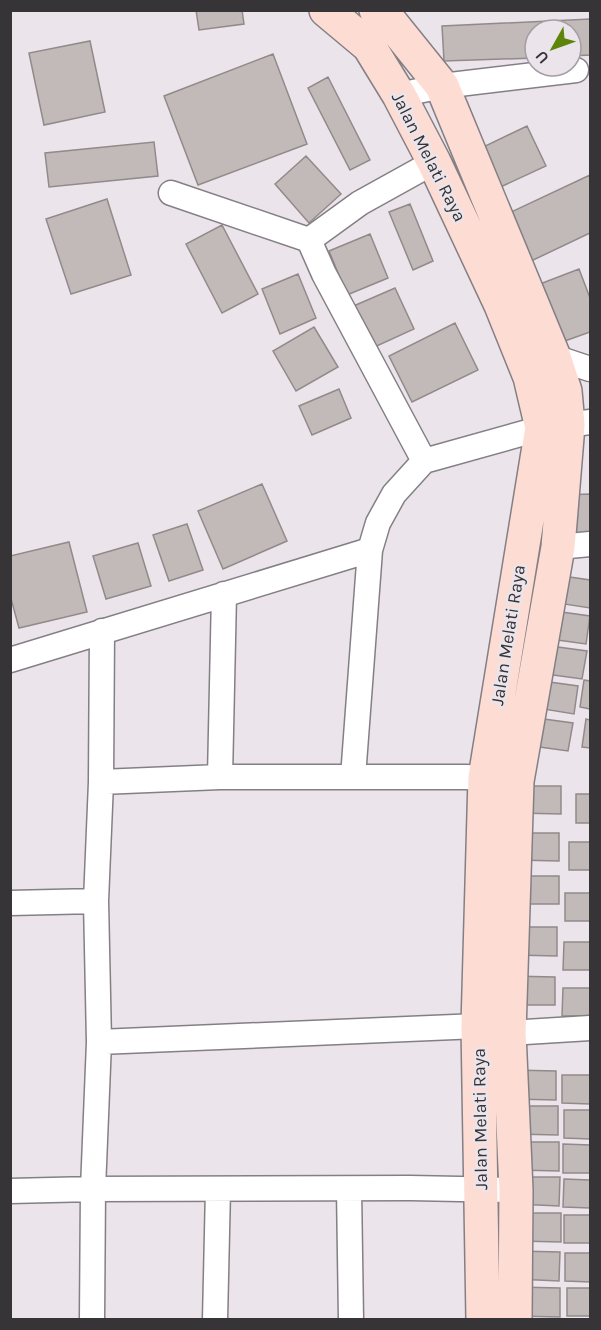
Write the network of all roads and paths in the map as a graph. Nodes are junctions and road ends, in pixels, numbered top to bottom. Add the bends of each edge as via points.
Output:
1 (326, 10) edge
2 (385, 13) edge
3 (369, 46) junction
4 (523, 76) edge
5 (442, 86) junction
6 (399, 95) junction
7 (434, 162) junction
8 (171, 193) dead end
9 (309, 240) junction
10 (554, 357) junction
11 (591, 369) edge
12 (567, 425) edge
13 (424, 461) junction
14 (591, 544) edge
15 (558, 547) junction
16 (370, 550) junction
17 (224, 594) junction
18 (102, 631) junction
19 (10, 660) edge
20 (220, 777) junction
21 (353, 777) junction
22 (501, 779) junction
23 (101, 782) junction
24 (96, 901) junction
25 (10, 903) edge
26 (591, 1028) edge
27 (494, 1029) junction
28 (99, 1042) junction
29 (93, 1189) junction
30 (218, 1189) junction
31 (349, 1189) junction
32 (481, 1189) junction
33 (516, 1190) junction
34 (10, 1191) edge
35 (92, 1320) edge
36 (215, 1320) edge
37 (351, 1320) edge
38 (483, 1320) edge
39 (514, 1320) edge

1 - 3 street, Jalan Melati Raya
2 - 3 street
2 - 5 street, Jalan Melati Raya
3 - 6 street, Jalan Melati Raya
4 - 5 street
5 - 6 street
5 - 10 street, Jalan Melati Raya
6 - 7 street, Jalan Melati Raya
7 - 9 street via 360,203
7 - 12 street, Jalan Melati Raya via 530,377
8 - 9 street
9 - 13 street
10 - 11 street
10 - 12 street, Jalan Melati Raya via 565,391
12 - 13 street
12 - 15 street, Jalan Melati Raya
12 - 22 street, Jalan Melati Raya
13 - 16 street via 394,494 378,523
14 - 15 street
15 - 22 street, Jalan Melati Raya
16 - 17 street
16 - 21 street
17 - 18 street
17 - 20 street
18 - 19 street
18 - 23 street
20 - 21 street
20 - 23 street
21 - 22 street
22 - 27 street, Jalan Melati Raya
23 - 24 street
24 - 25 street
24 - 28 street
26 - 27 street
27 - 28 street
27 - 32 street, Jalan Melati Raya
27 - 33 street, Jalan Melati Raya
28 - 29 street
29 - 30 street
29 - 34 street
29 - 35 street
30 - 31 street
30 - 36 street
31 - 32 street
31 - 37 street
32 - 33 street
32 - 38 street, Jalan Melati Raya
33 - 39 street, Jalan Melati Raya

